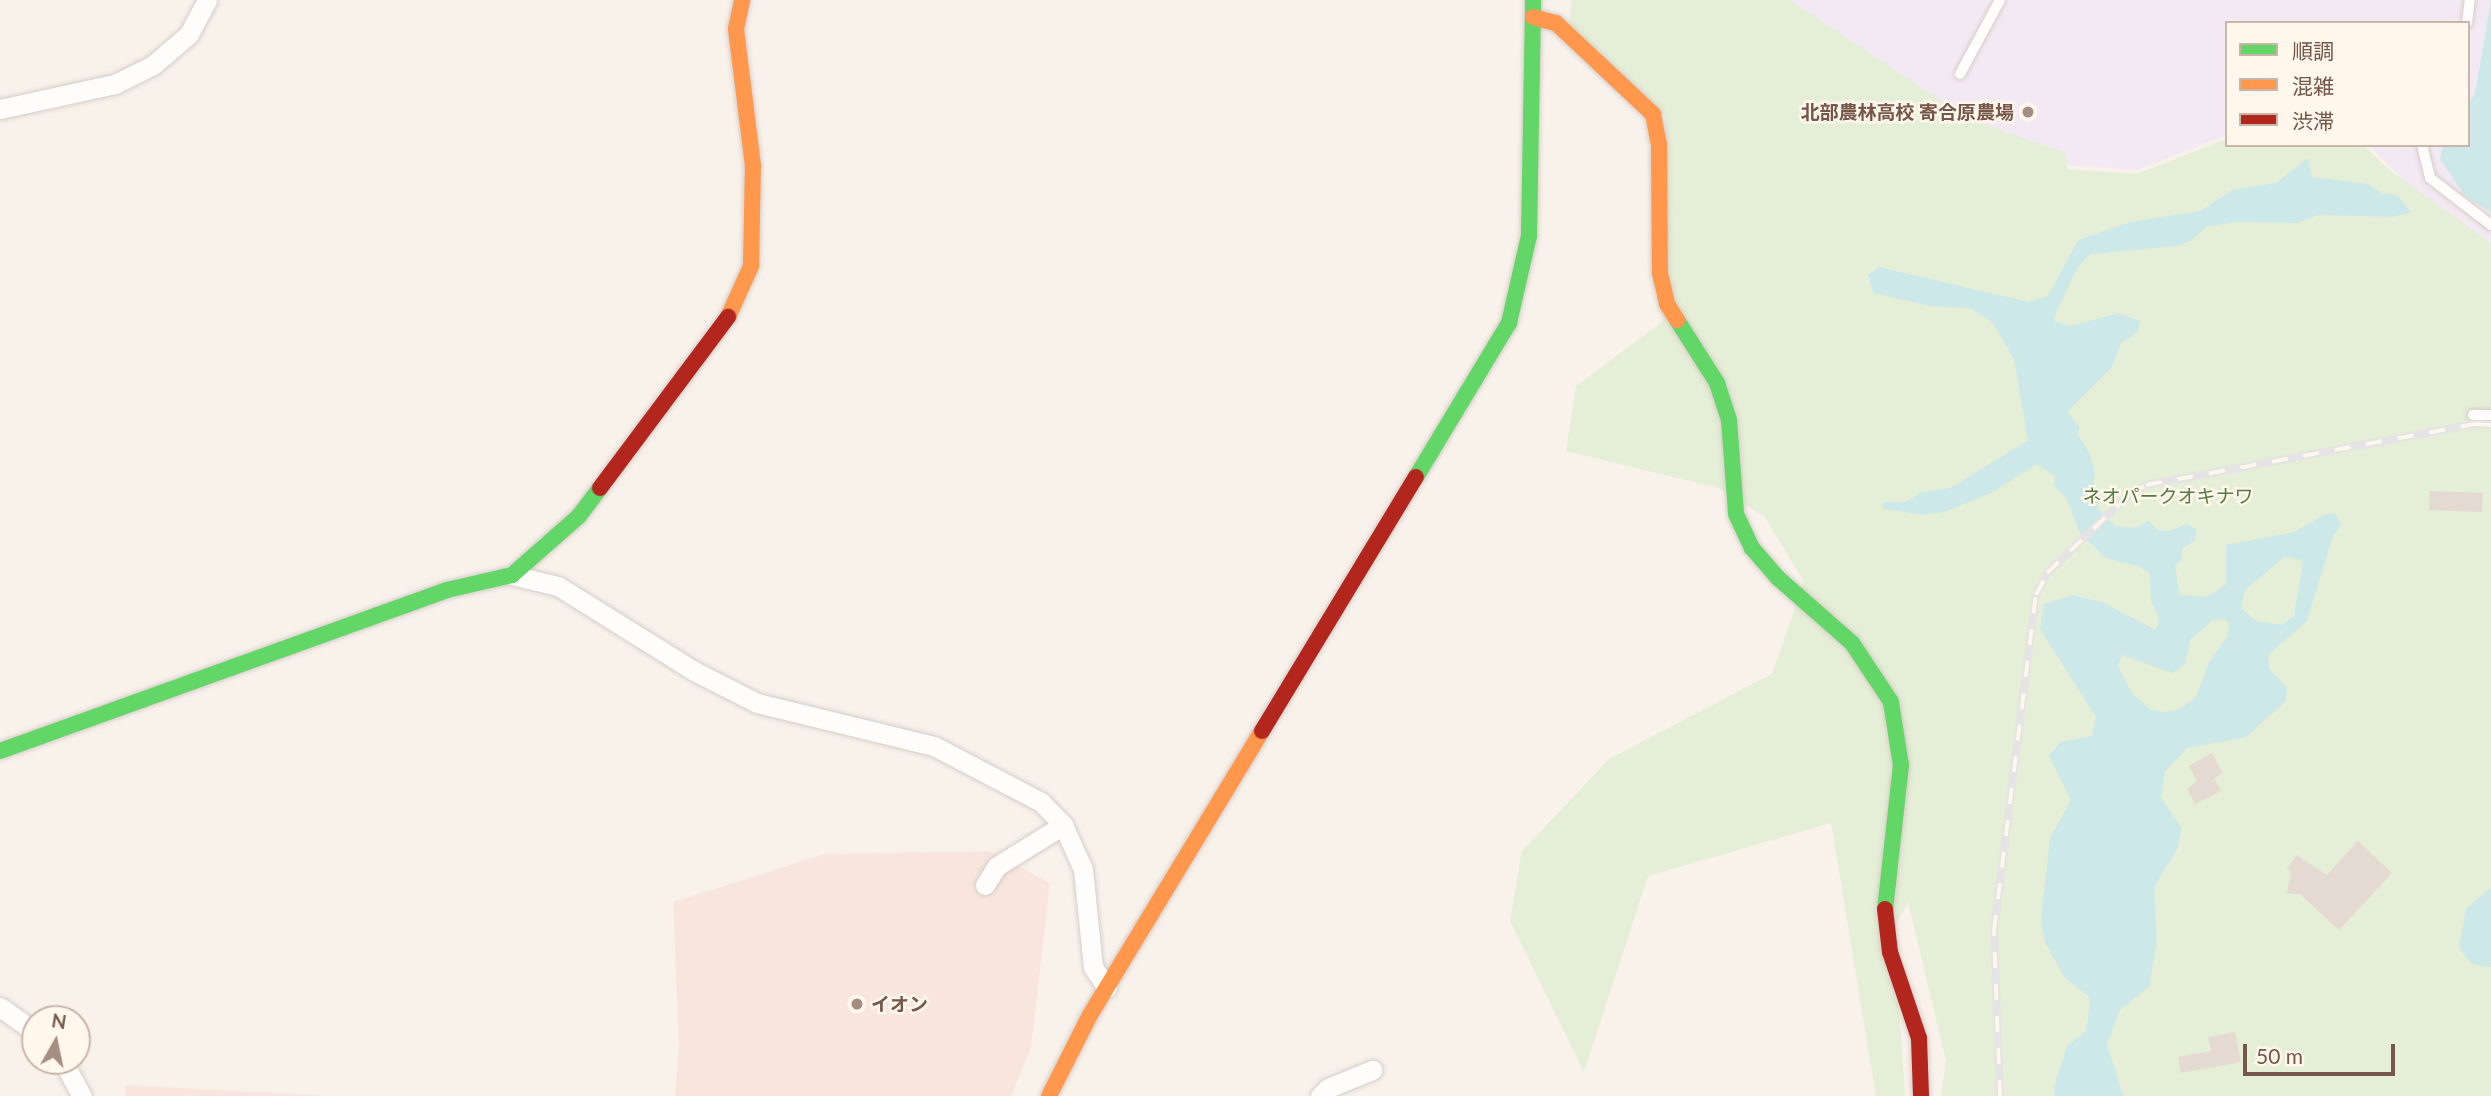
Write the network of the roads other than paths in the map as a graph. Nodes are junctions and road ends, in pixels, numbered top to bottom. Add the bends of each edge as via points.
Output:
1 (207, 0) edge
2 (742, 0) edge
3 (2000, 0) edge
4 (2470, 0) edge
5 (1533, 8) edge
6 (2466, 21) edge
7 (1959, 74) dead end
8 (0, 109) edge
9 (2423, 147) edge
10 (2491, 225) edge
11 (2473, 415) dead end
12 (2491, 415) edge
13 (512, 575) junction
14 (0, 751) edge
15 (1063, 825) junction
16 (985, 885) dead end
17 (1107, 988) junction
18 (0, 1007) edge
19 (21, 1022) edge
20 (1372, 1070) dead end
21 (71, 1075) edge
22 (82, 1096) edge
23 (1049, 1096) edge
24 (1320, 1096) edge
25 (1921, 1096) edge

1 - 8 street via 189,34 153,65 115,84
2 - 13 street via 736,29 745,81 754,205 751,266 732,313 579,516 536,559
3 - 7 lane
4 - 6 lane
5 - 17 street via 1529,236 1509,323
5 - 25 street via 1572,36 1653,114 1659,144 1660,273 1667,304 1717,383 1729,420 1736,514 1752,548 1778,578 1852,643 1891,702 1900,765 1885,913 1890,952 1919,1038
9 - 10 lane via 2430,178
11 - 12 lane
13 - 14 street via 447,590
13 - 15 street via 558,586 694,671 757,703 934,746 1041,802
15 - 16 street via 998,866
15 - 17 street via 1089,895 1093,967
17 - 23 street
18 - 19 street
20 - 24 street via 1328,1088
21 - 22 street

